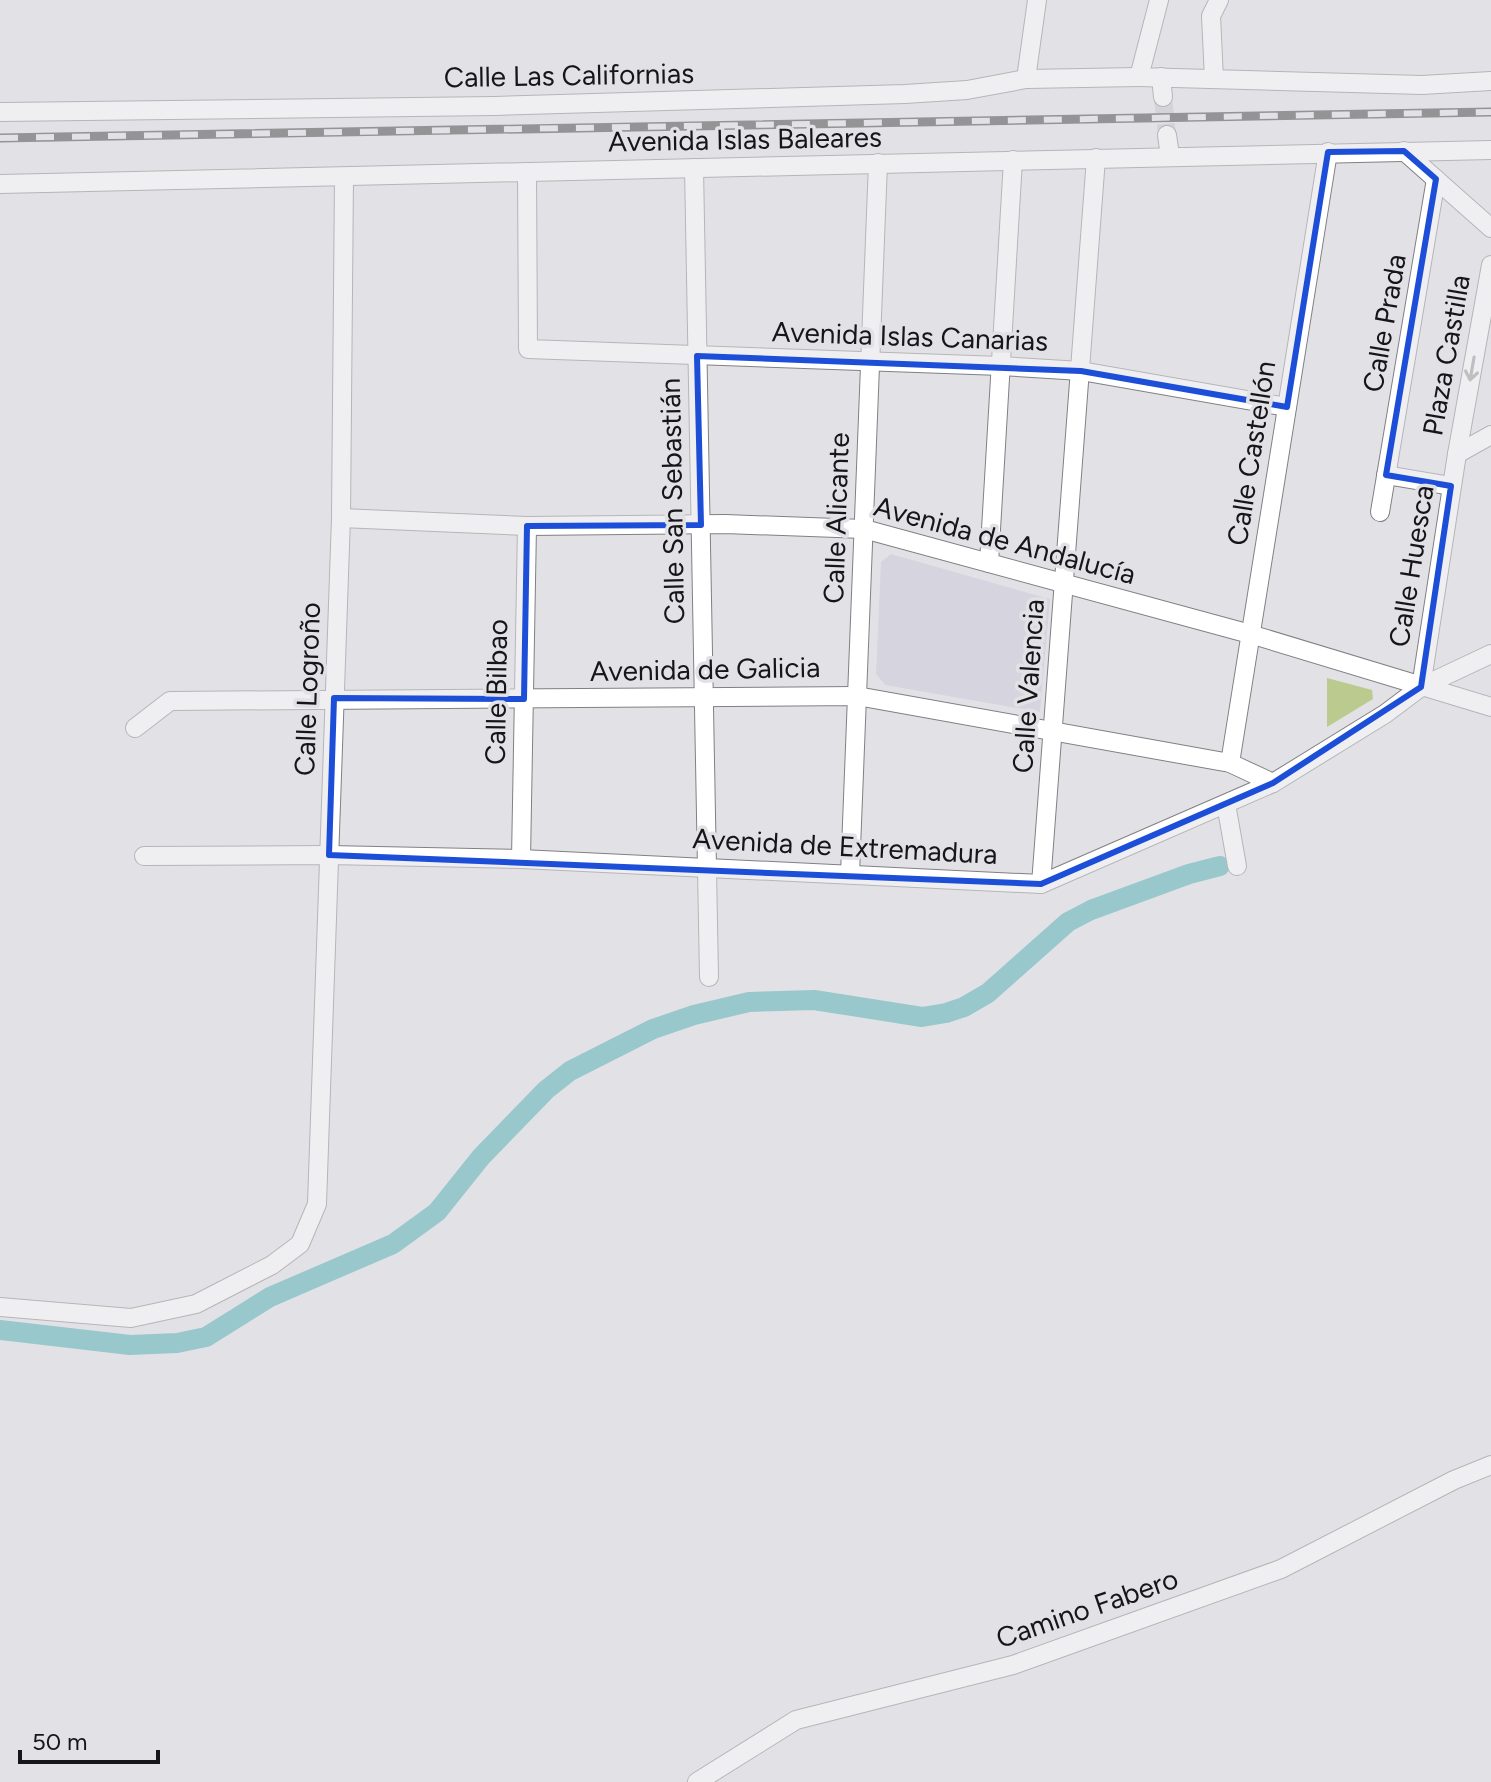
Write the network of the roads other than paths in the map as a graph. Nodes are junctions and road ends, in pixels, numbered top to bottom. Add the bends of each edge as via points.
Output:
1 (1037, 0) edge
2 (1159, 0) edge
3 (1219, 0) edge
4 (1139, 77) junction
5 (1161, 77) junction
6 (1026, 79) junction
7 (1214, 79) junction
8 (1491, 81) edge
9 (1163, 97) tunnel mouth
10 (0, 112) edge
11 (1167, 135) tunnel mouth
12 (1491, 150) edge
13 (1404, 151) junction
14 (1328, 152) junction
15 (1170, 156) junction
16 (1096, 158) junction
17 (1013, 160) junction
18 (878, 163) junction
19 (694, 168) junction
20 (527, 172) junction
21 (344, 177) junction
22 (1436, 179) junction
23 (0, 184) edge
24 (1491, 228) edge
25 (1491, 265) edge
26 (697, 356) junction
27 (871, 361) junction
28 (1001, 366) junction
29 (1081, 371) junction
30 (1287, 407) junction
31 (1491, 435) edge
32 (1457, 454) junction
33 (1386, 475) junction
34 (1451, 486) junction
35 (1380, 512) dead end
36 (341, 518) junction
37 (701, 525) junction
38 (527, 526) junction
39 (864, 529) junction
40 (989, 563) junction
41 (1064, 584) junction
42 (1250, 634) junction
43 (1491, 654) edge
44 (1421, 687) junction
45 (857, 696) junction
46 (704, 697) junction
47 (334, 698) junction
48 (524, 699) junction
49 (1491, 707) edge
50 (135, 728) dead end
51 (1053, 731) junction
52 (1230, 763) junction
53 (1273, 783) junction
54 (1226, 804) junction
55 (329, 855) junction
56 (144, 856) dead end
57 (521, 859) junction
58 (707, 866) junction
59 (1237, 866) dead end
60 (850, 874) junction
61 (1041, 884) junction
62 (709, 977) dead end
63 (0, 1307) edge
64 (1491, 1465) edge
65 (697, 1782) edge

1 - 6 street
2 - 4 street
3 - 7 street via 1211,16
4 - 5 street, Calle Las Californias
4 - 6 street, Calle Las Californias
5 - 7 street, Calle Las Californias
5 - 9 street
6 - 10 street, Calle Las Californias via 905,94
7 - 8 street, Calle Las Californias via 1422,85
11 - 15 street
12 - 13 street, Avenida Islas Baleares
13 - 14 street, Avenida Islas Baleares
13 - 22 street
14 - 15 street, Avenida Islas Baleares
14 - 30 street, Calle Castellón
15 - 16 street, Avenida Islas Baleares
16 - 17 street, Avenida Islas Baleares
16 - 29 street, Calle Valencia
17 - 18 street, Avenida Islas Baleares
17 - 28 street
18 - 19 street, Avenida Islas Baleares
18 - 27 street, Calle Alicante
19 - 20 street, Avenida Islas Baleares
19 - 26 street, Calle San Sebastián
20 - 21 street, Avenida Islas Baleares
20 - 26 street, Avenida Islas Canarias via 528,349
21 - 23 street, Avenida Islas Baleares
21 - 36 street, Calle Logroño
22 - 24 street
22 - 33 street, Calle Prada
25 -> 32 street, Plaza Castilla
26 - 27 street, Avenida Islas Canarias
26 - 37 street, Calle San Sebastián
27 - 28 street, Avenida Islas Canarias
27 - 39 street, Calle Alicante
28 - 29 street, Avenida Islas Canarias
28 - 40 street
29 - 30 street, Avenida Islas Canarias
29 - 41 street, Calle Valencia
30 - 42 street, Calle Castellón
31 - 32 street
32 - 34 street, Calle Huesca
33 - 34 street
33 - 35 street, Calle Prada
34 - 44 street, Calle Huesca
36 - 38 street, Avenida de Andalucía
36 - 47 street, Calle Logroño
37 - 38 street, Avenida de Andalucía
37 - 39 street, Avenida de Andalucía
37 - 46 street, Calle San Sebastián
38 - 48 street, Calle Bilbao
39 - 40 street, Avenida de Andalucía
39 - 45 street, Calle Alicante
40 - 41 street, Avenida de Andalucía
41 - 42 street, Avenida de Andalucía
41 - 51 street, Calle Valencia
42 - 44 street, Avenida de Andalucía
42 - 52 street, Calle Castellón
43 - 44 street
44 - 49 street
44 - 53 street, Avenida de Extremadura
45 - 46 street, Avenida de Galicia
45 - 51 street, Avenida de Galicia
45 - 60 street, Calle Alicante
46 - 48 street, Avenida de Galicia
46 - 58 street, Calle San Sebastián
47 - 48 street, Avenida de Galicia
47 - 50 street, Avenida de Galicia via 170,701
47 - 55 street, Calle Logroño
48 - 57 street, Calle Bilbao
51 - 52 street, Avenida de Galicia
51 - 61 street, Calle Valencia
52 - 53 street, Avenida de Galicia
53 - 54 street, Avenida de Extremadura
54 - 59 street
54 - 61 street, Avenida de Extremadura
55 - 56 street, Avenida de Extremadura
55 - 57 street, Avenida de Extremadura
55 - 63 street, Calle Logroño via 317,1204 300,1244 272,1265 196,1304 131,1318
57 - 58 street, Avenida de Extremadura
58 - 60 street, Avenida de Extremadura
58 - 62 street, Calle San Sebastián
60 - 61 street, Avenida de Extremadura
64 - 65 street, Camino Fabero via 1281,1569 1013,1665 796,1720

